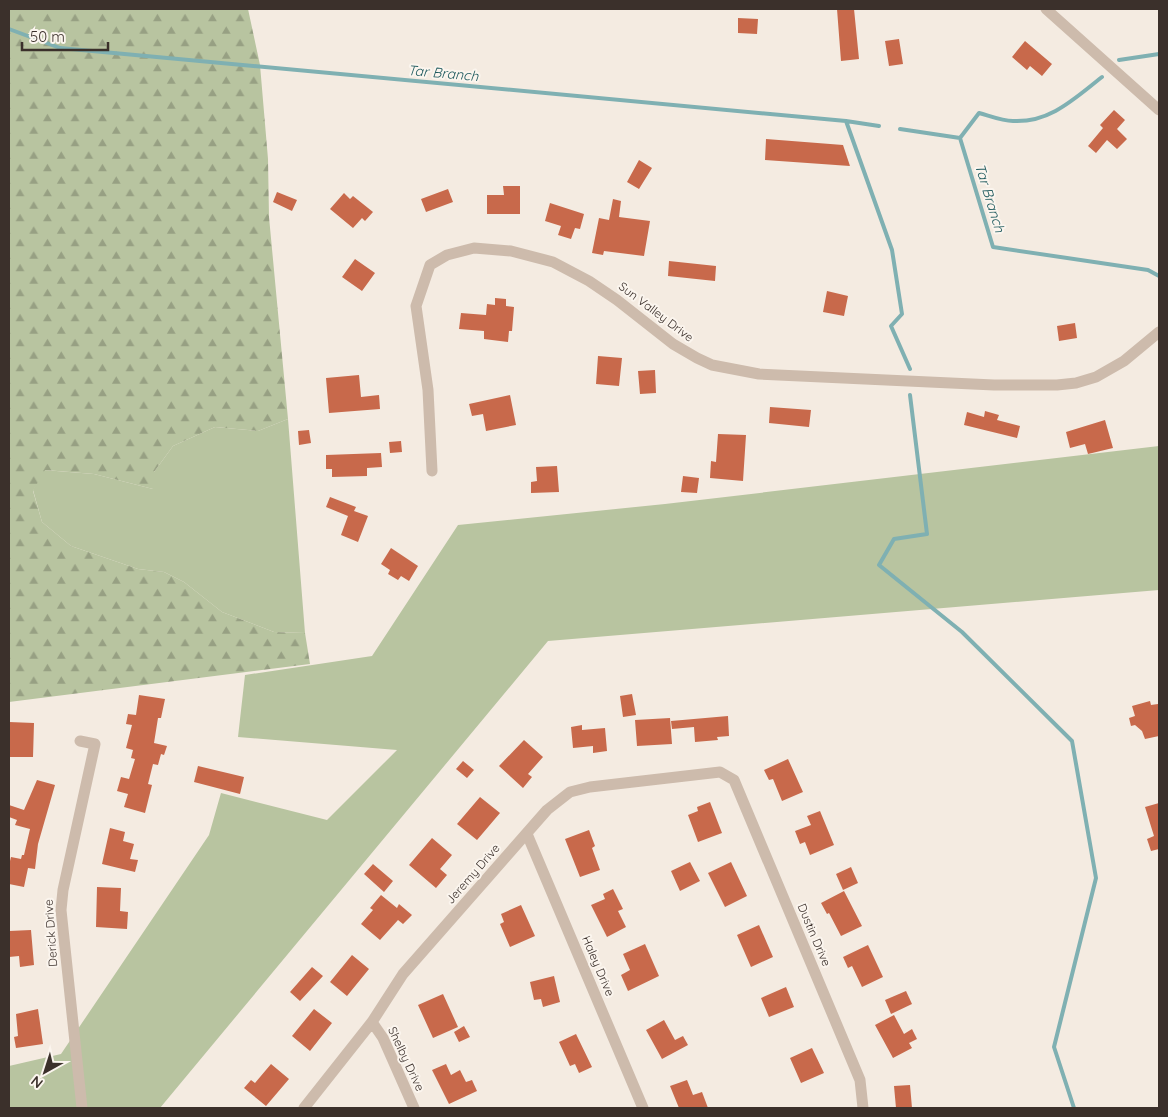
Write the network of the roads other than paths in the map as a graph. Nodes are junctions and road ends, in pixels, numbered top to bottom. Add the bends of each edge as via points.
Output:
1 (1046, 9) edge
2 (1159, 110) edge
3 (1159, 332) edge
4 (432, 471) dead end
5 (80, 741) dead end
6 (730, 777) joint
7 (527, 834) junction
8 (372, 1022) junction
9 (82, 1108) edge
10 (304, 1108) edge
11 (414, 1108) edge
12 (643, 1108) edge
13 (863, 1108) edge

1 - 2 street
3 - 4 street, Sun Valley Drive via 1124,361 1096,377 1057,385 759,374 712,365 697,358 673,344 596,286 553,262 511,250 474,248 447,254 430,266 416,306 428,390
5 - 9 street, Derick Drive via 95,744 61,910
6 - 7 street, Jeremy Drive via 720,772 690,774 610,783 570,792 547,810
6 - 13 street, Dustin Drive via 860,1080
7 - 8 street, Jeremy Drive via 403,974
7 - 12 street, Haley Drive
8 - 10 street, Jeremy Drive
8 - 11 street, Shelby Drive via 383,1038

